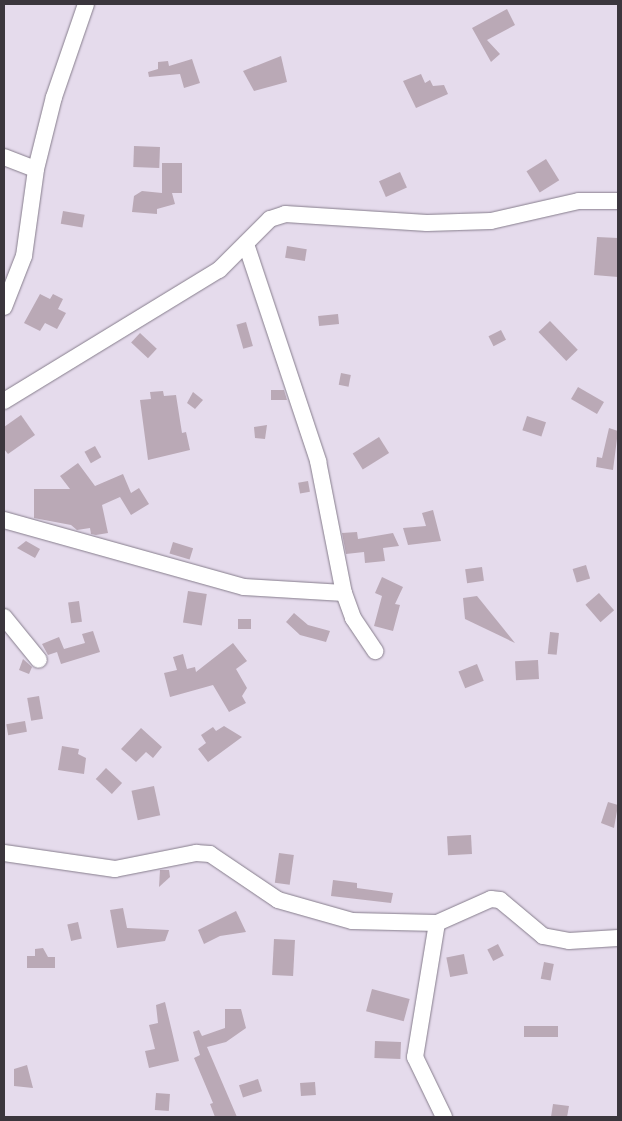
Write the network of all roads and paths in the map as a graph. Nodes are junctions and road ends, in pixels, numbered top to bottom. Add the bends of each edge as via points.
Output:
1 (86, 4) edge
2 (4, 157) edge
3 (36, 169) junction
4 (618, 201) edge
5 (246, 244) junction
6 (4, 307) edge
7 (4, 401) edge
8 (4, 520) edge
9 (344, 593) junction
10 (4, 617) edge
11 (375, 651) dead end
12 (39, 660) dead end
13 (4, 854) edge
14 (437, 922) junction
15 (618, 938) edge
16 (444, 1117) edge

1 - 3 street via 54,96
2 - 3 street
3 - 6 street via 24,256
4 - 5 street via 579,201 491,221 427,223 285,214 270,219
5 - 7 street via 219,270
5 - 9 street via 318,461
8 - 9 street via 236,585
9 - 11 street via 353,618
10 - 12 street
13 - 14 street via 115,869 196,853 210,854 278,900 352,921
14 - 15 street via 491,899 500,900 543,936 569,941
14 - 16 street via 415,1057

